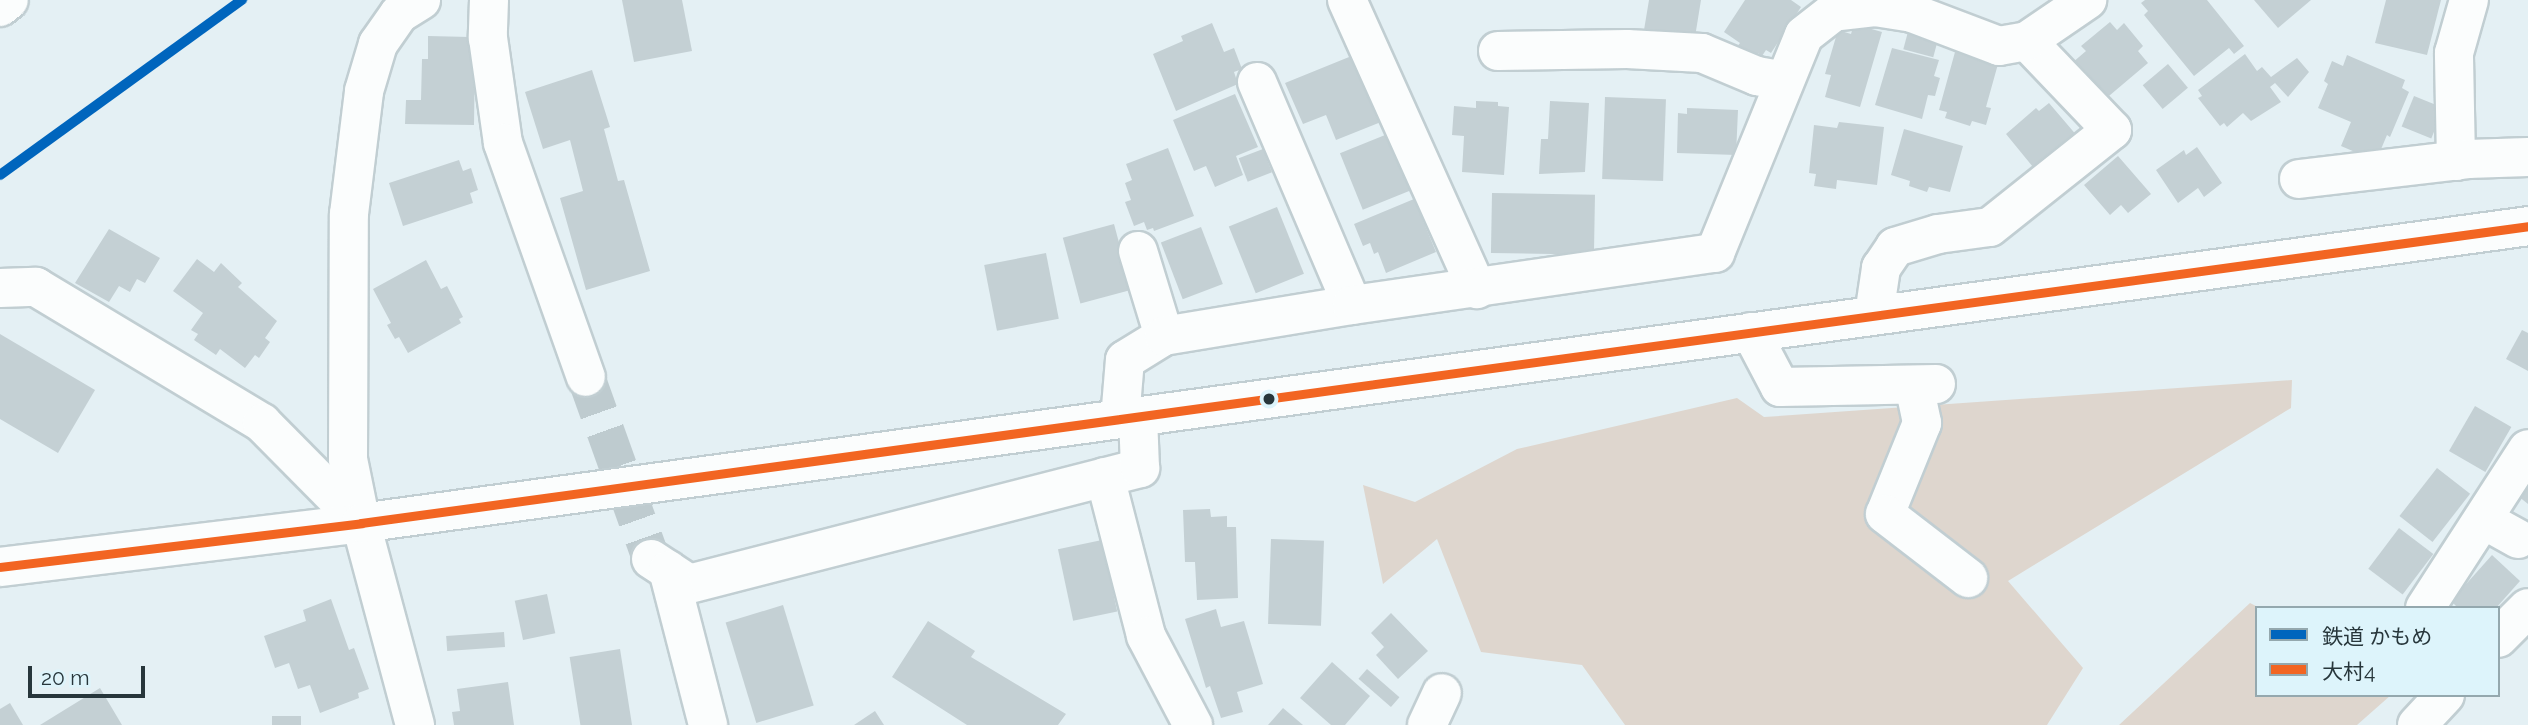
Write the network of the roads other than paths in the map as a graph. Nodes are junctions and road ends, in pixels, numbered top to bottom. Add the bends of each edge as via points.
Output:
1 (9, 0) edge
2 (421, 0) edge
3 (489, 0) edge
4 (1347, 0) edge
5 (2087, 0) edge
6 (2469, 0) edge
7 (1895, 4) edge
8 (1833, 6) edge
9 (0, 7) edge
10 (2027, 41) junction
11 (1498, 51) dead end
12 (1784, 81) junction
13 (1257, 82) dead end
14 (2528, 157) edge
15 (2456, 160) junction
16 (2300, 179) dead end
17 (2528, 226) edge
18 (1138, 251) dead end
19 (0, 288) edge
20 (1477, 289) junction
21 (1352, 305) junction
22 (1874, 315) junction
23 (1751, 332) junction
24 (1164, 336) junction
25 (586, 377) tunnel mouth
26 (1129, 418) junction
27 (2528, 449) edge
28 (1105, 477) junction
29 (2484, 520) junction
30 (361, 523) junction
31 (2518, 539) dead end
32 (0, 567) edge
33 (1968, 578) dead end
34 (2426, 606) edge
35 (2528, 608) edge
36 (2500, 636) edge
37 (2443, 697) edge
38 (415, 725) edge
39 (708, 725) edge
40 (1193, 725) edge
41 (2417, 725) edge

1 - 9 street
2 - 30 street via 399,14 378,44 364,90 349,214 348,459
3 - 25 street via 488,38 503,143
4 - 20 street
5 - 10 street
6 - 15 street via 2454,53
7 - 8 street
7 - 10 street via 1999,47
8 - 12 street via 1804,36
10 - 22 street via 2112,130 1990,227 1938,234 1895,247 1881,268
11 - 12 street via 1627,48 1702,53 1758,76
12 - 20 street via 1715,253
13 - 21 street
14 - 15 street
15 - 16 street
17 - 22 street
18 - 24 street
19 - 30 street via 36,287 262,423
20 - 21 street
21 - 24 street
22 - 23 street
23 - 26 street
23 - 33 street via 1780,387 1925,385 1922,423 1885,514
24 - 26 street via 1125,360
26 - 28 street via 1140,468
26 - 30 street
27 - 29 street
28 - 39 street via 689,584 660,564
28 - 40 street via 1146,636
29 - 31 street
29 - 34 street
30 - 32 street
30 - 38 street
35 - 36 street
37 - 41 street

